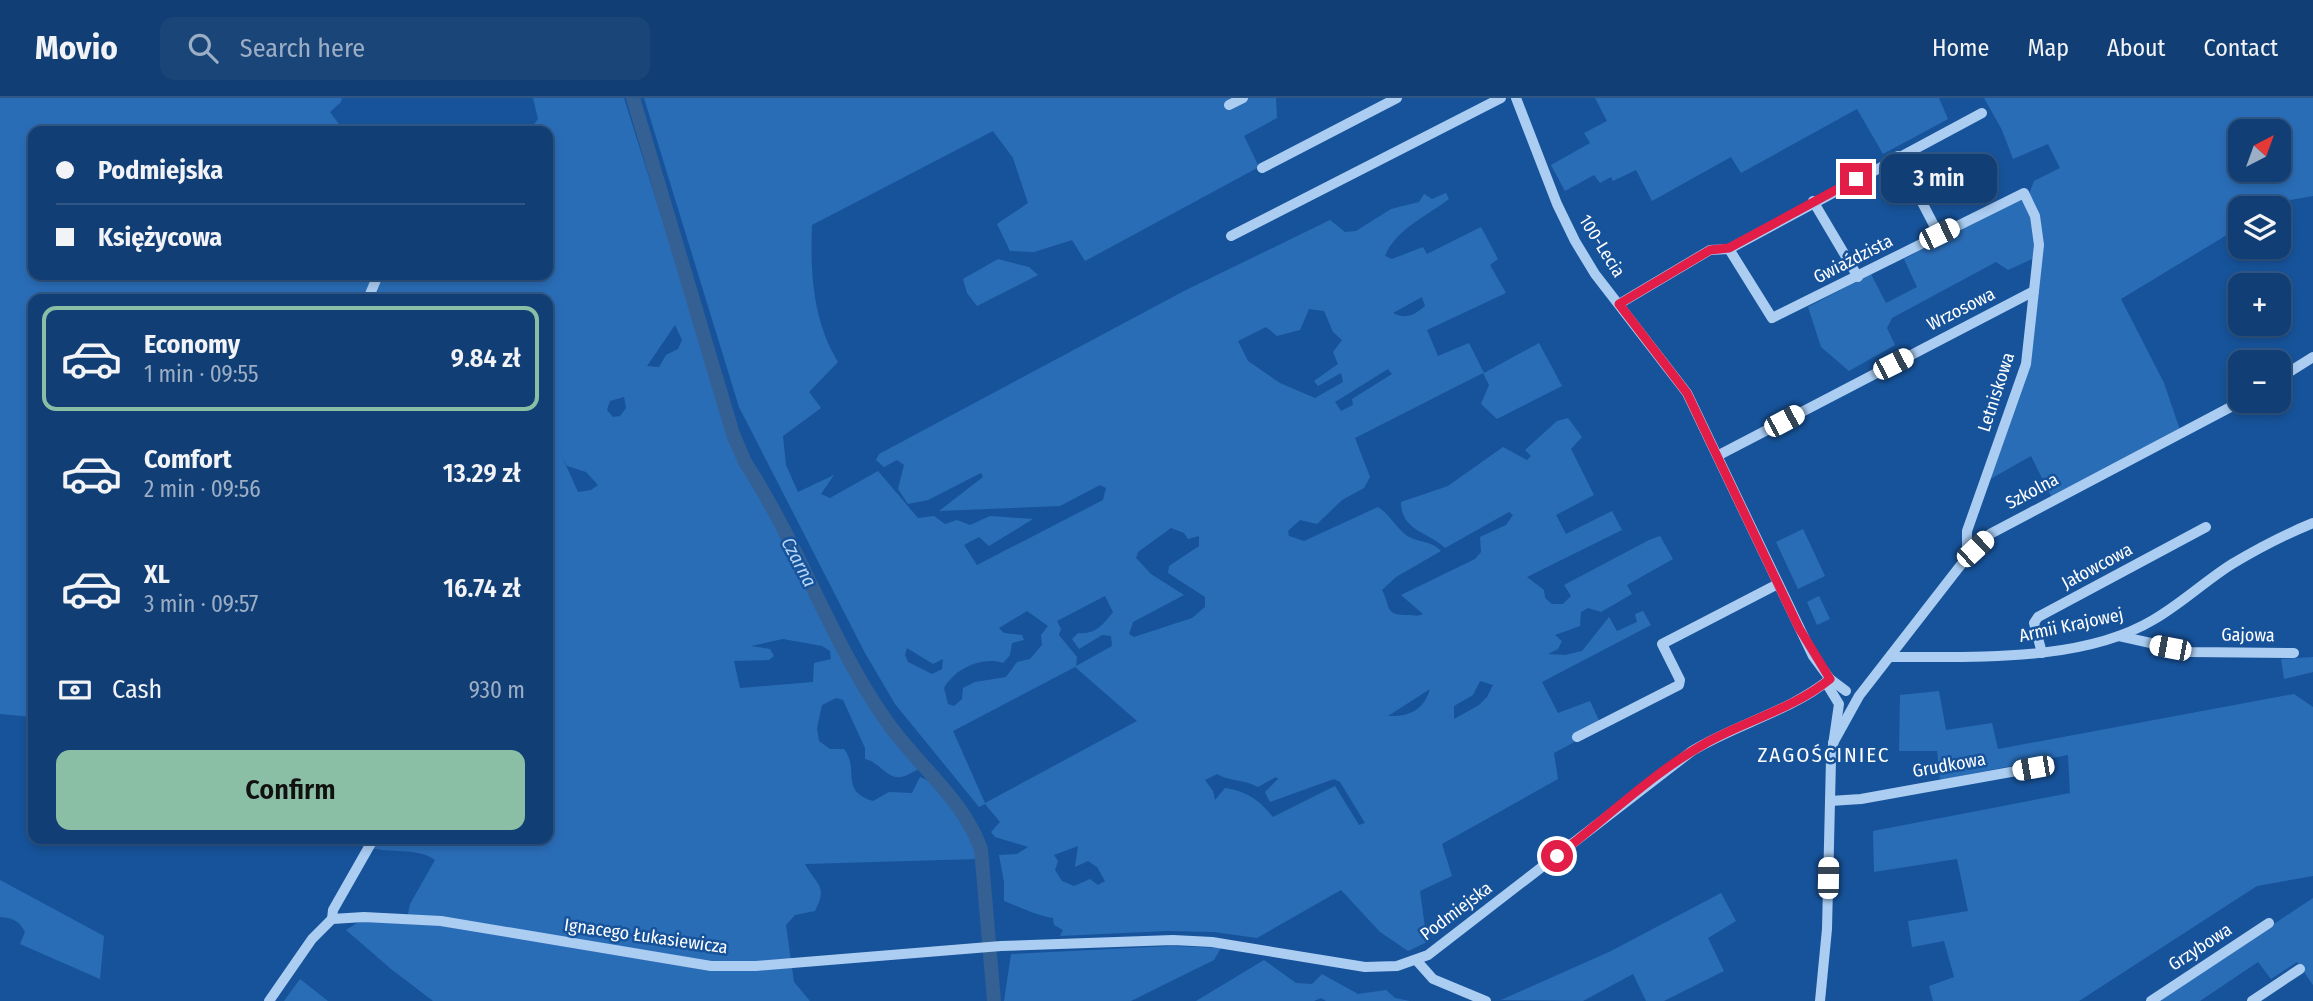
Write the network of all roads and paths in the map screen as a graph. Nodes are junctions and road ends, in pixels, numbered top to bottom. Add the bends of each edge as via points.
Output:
1 (1243, 98) edge
2 (1397, 98) edge
3 (1501, 98) edge
4 (1516, 98) edge
5 (1229, 105) dead end
6 (1982, 113) dead end
7 (1898, 156) junction
8 (1262, 167) dead end
9 (2024, 193) joint
10 (1814, 201) junction
11 (1939, 234) junction
12 (1231, 236) dead end
13 (1729, 248) junction
14 (1858, 277) junction
15 (2034, 291) junction
16 (1619, 304) junction
17 (2312, 361) edge
18 (2291, 372) edge
19 (2228, 408) edge
20 (1719, 455) junction
21 (2313, 523) edge
22 (2206, 527) dead end
23 (1967, 557) junction
24 (1778, 584) junction
25 (2119, 636) junction
26 (2042, 653) junction
27 (2294, 653) dead end
28 (1892, 657) junction
29 (1883, 666) junction
30 (1827, 681) junction
31 (1843, 696) junction
32 (1853, 704) junction
33 (1577, 737) dead end
34 (1833, 743) junction
35 (2033, 768) dead end
36 (1830, 801) junction
37 (371, 844) edge
38 (331, 919) junction
39 (2269, 923) dead end
40 (999, 946) joint
41 (1417, 961) junction
42 (2301, 969) dead end
43 (269, 1001) edge
44 (1486, 1001) edge
45 (1820, 1001) edge
46 (2151, 1001) edge
47 (2252, 1001) edge

1 - 5 street
2 - 8 street
3 - 12 street
4 - 16 street, 100-Lecia via 1569,229
6 - 7 street
7 - 10 street
7 - 11 street
9 - 11 street, Gwiaździsta
9 - 15 street, Letniskowa via 2035,216 2039,245
10 - 13 street
10 - 14 street
11 - 14 street, Gwiaździsta
13 - 14 street, Gwiaździsta via 1772,318
13 - 16 street via 1710,250
15 - 20 street, Wrzosowa
15 - 23 street, Letniskowa via 2026,364 1967,531
16 - 20 street, 100-Lecia via 1678,378
17 - 18 street
19 - 23 street, Szkolna via 2007,524
20 - 24 street, 100-Lecia
21 - 25 street, Armii Krajowej via 2232,564 2154,620
22 - 26 street, Jałowcowa via 2038,617 2034,623
23 - 28 street, Szkolna
24 - 30 street, 100-Lecia
24 - 33 street via 1662,644 1679,685
25 - 26 street, Armii Krajowej
25 - 27 street, Gajowa via 2191,652
26 - 28 street, Armii Krajowej via 1967,659
28 - 29 street, Szkolna
29 - 31 street, Szkolna
29 - 32 street, Szkolna
30 - 31 street, 100-Lecia
30 - 41 street, Podmiejska via 1804,698 1735,728 1679,760
31 - 32 street via 1843,707
31 - 34 street
32 - 34 street
34 - 36 street
35 - 36 street, Grudkowa
36 - 45 street
37 - 38 street
38 - 40 street, Ignacego Łukasiewicza via 364,916 442,921 711,966
38 - 43 street
39 - 46 street, Grzybowa
40 - 41 street, Podmiejska via 1172,940 1212,942 1365,967
41 - 44 street via 1433,979
42 - 47 street

